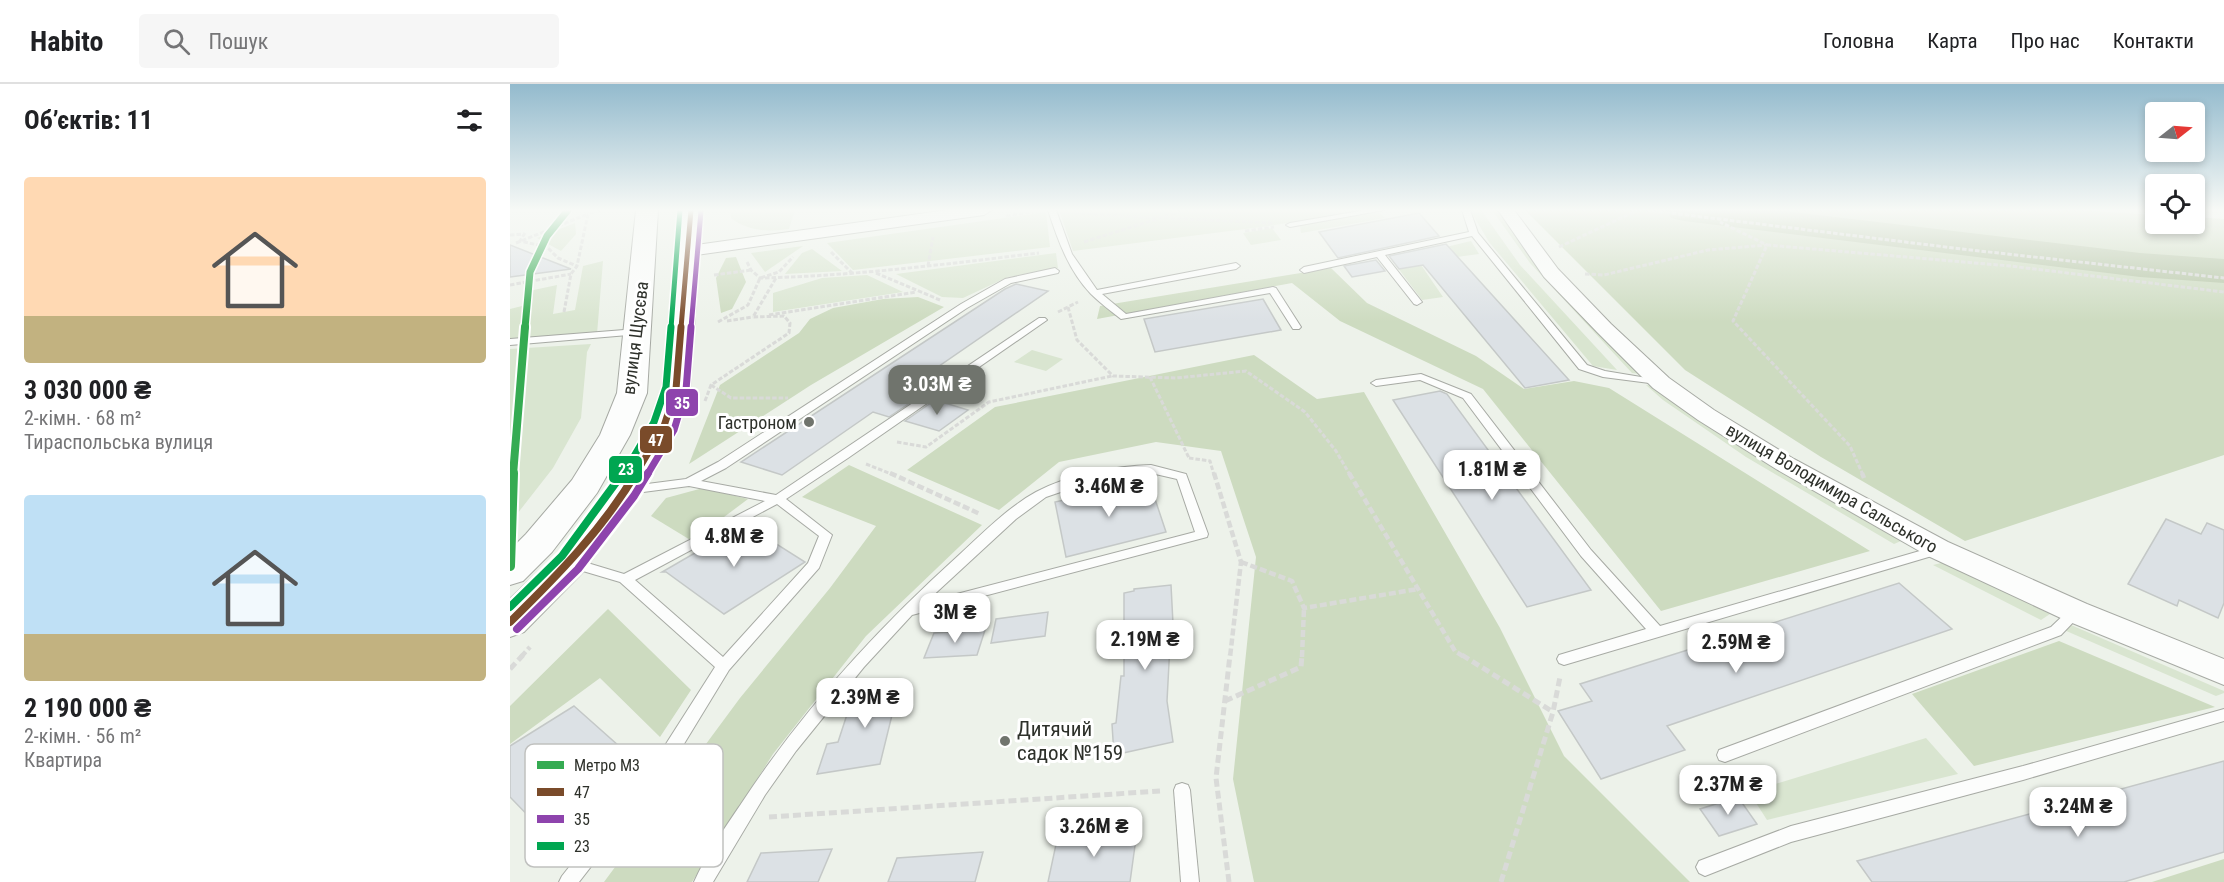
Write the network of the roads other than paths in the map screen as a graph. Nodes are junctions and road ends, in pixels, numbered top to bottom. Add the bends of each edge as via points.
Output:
1 (644, 247) edge
2 (689, 247) edge
3 (716, 247) edge
4 (1064, 247) edge
5 (1405, 247) edge
6 (1486, 247) edge
7 (1533, 247) edge
8 (689, 251) junction
9 (1379, 253) junction
10 (1236, 266) dead end
11 (1304, 270) dead end
12 (1055, 271) dead end
13 (1095, 293) junction
14 (1417, 302) dead end
15 (1042, 320) dead end
16 (1296, 327) dead end
17 (637, 332) junction
18 (510, 342) edge
19 (1376, 383) dead end
20 (1661, 383) junction
21 (689, 483) junction
22 (626, 490) junction
23 (778, 499) junction
24 (1938, 549) junction
25 (570, 563) junction
26 (510, 572) edge
27 (625, 579) junction
28 (906, 612) junction
29 (2076, 612) junction
30 (510, 622) edge
31 (1657, 632) junction
32 (1564, 659) road end
33 (724, 666) junction
34 (2224, 672) edge
35 (2224, 715) edge
36 (675, 744) edge
37 (1725, 755) dead end
38 (1182, 790) road end
39 (723, 846) edge
40 (580, 867) edge
41 (711, 867) edge
42 (1705, 867) dead end
43 (568, 882) edge
44 (703, 882) edge
45 (1190, 882) edge

1 - 17 main road, вулиця Щусєва
2 - 8 main road
3 - 8 street
4 - 13 lane via 1073,266
5 - 9 lane
6 - 20 lane via 1583,367
7 - 20 street, вулиця Володимира Сальського
8 - 22 main road via 676,389 664,426
9 - 11 lane
9 - 14 lane
10 - 13 lane
12 - 21 lane via 1008,281 964,306
13 - 16 lane via 1124,317 1272,290
15 - 23 lane
17 - 18 lane
17 - 26 main road, вулиця Щусєва via 632,393 615,435 585,486
19 - 31 lane via 1421,377 1467,396 1586,553
20 - 24 street, вулиця Володимира Сальського via 1785,464
21 - 22 lane
21 - 23 lane
22 - 25 main road
23 - 27 lane
23 - 33 lane via 826,535 814,565
24 - 29 street, вулиця Володимира Сальського
24 - 31 lane
25 - 27 lane
25 - 30 main road
27 - 33 lane
28 - 28 lane via 1003,524 1052,489 1081,480 1150,469 1182,477 1202,534
28 - 39 lane via 858,662 783,757
29 - 34 street, вулиця Володимира Сальського
29 - 37 lane via 2056,631
31 - 32 lane
33 - 36 lane
35 - 42 lane via 1791,834
38 - 45 lane
40 - 43 lane
41 - 44 lane

